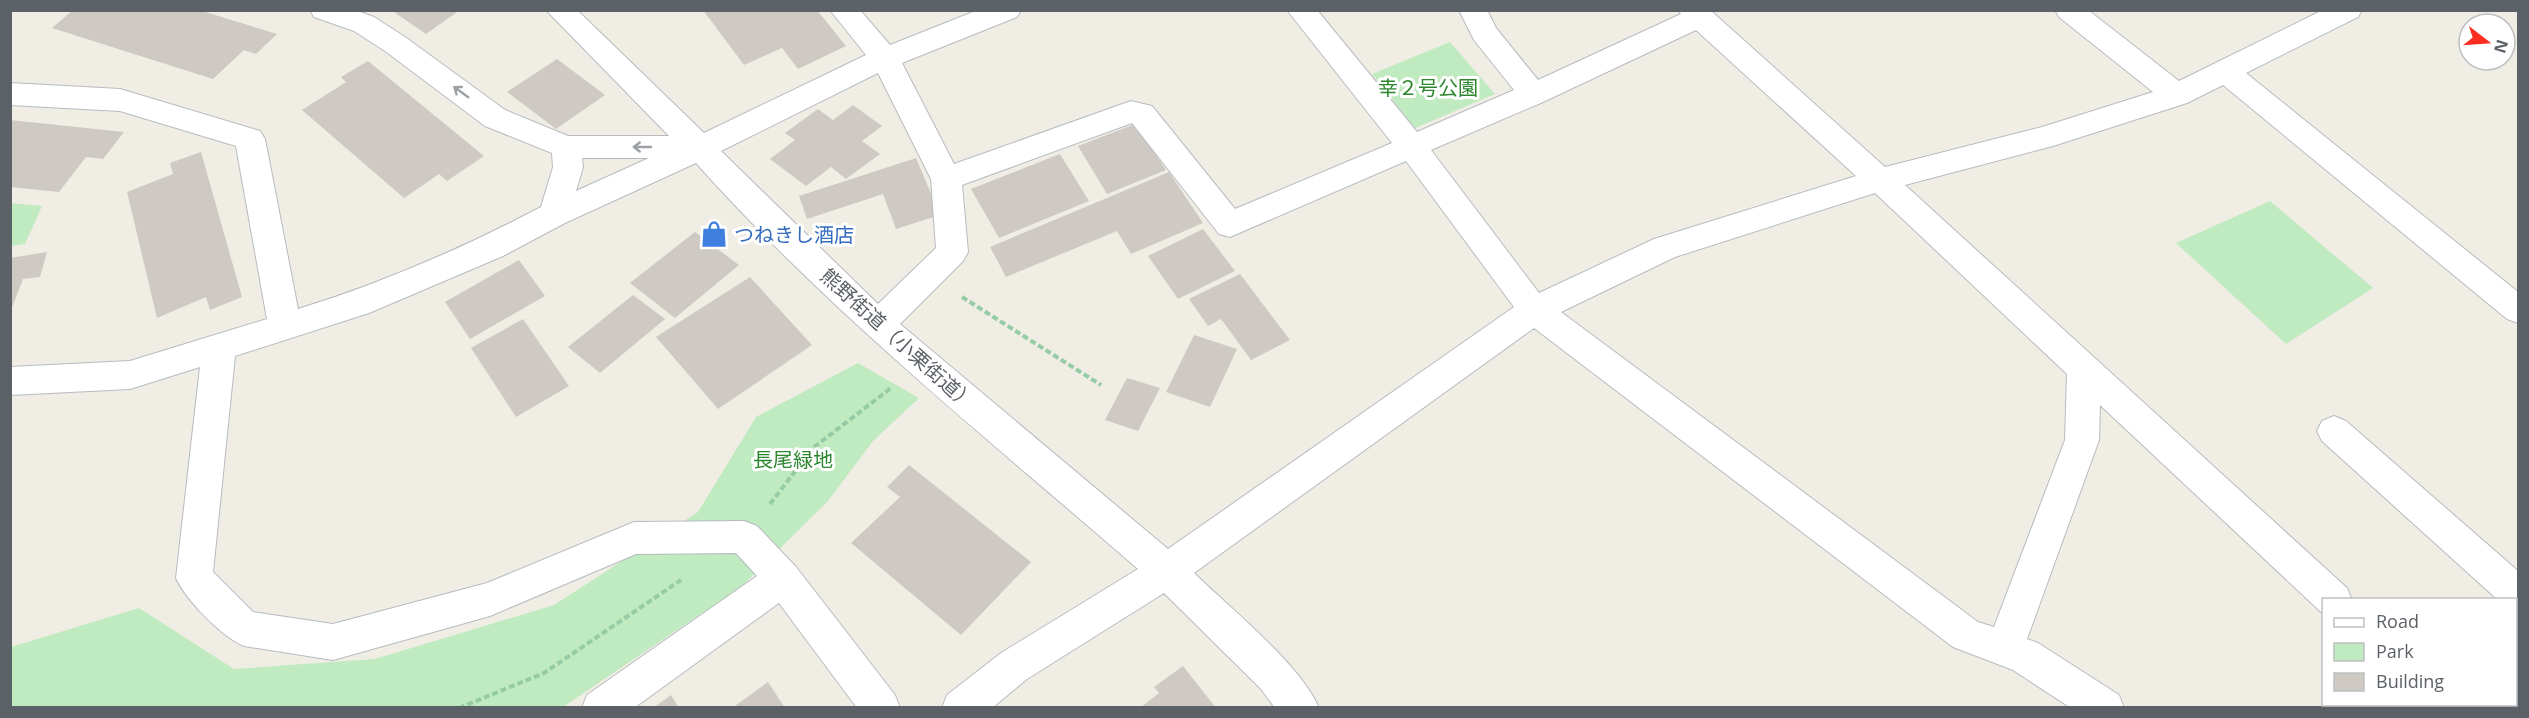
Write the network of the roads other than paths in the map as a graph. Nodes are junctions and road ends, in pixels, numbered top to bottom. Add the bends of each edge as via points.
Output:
1 (324, 10) edge
2 (561, 10) edge
3 (844, 10) edge
4 (1007, 10) edge
5 (1301, 10) edge
6 (1473, 10) edge
7 (2069, 10) edge
8 (2348, 10) edge
9 (1696, 14) edge
10 (885, 58) junction
11 (2225, 71) junction
12 (10, 94) edge
13 (1533, 94) junction
14 (2177, 95) junction
15 (566, 147) junction
16 (1412, 147) junction
17 (700, 148) junction
18 (946, 179) junction
19 (1881, 180) junction
20 (554, 214) junction
21 (1534, 310) junction
22 (2518, 310) edge
23 (878, 325) junction
24 (285, 327) junction
25 (219, 348) junction
26 (2084, 369) junction
27 (10, 381) edge
28 (2334, 431) dead end
29 (1167, 571) junction
30 (783, 579) junction
31 (2518, 594) edge
32 (2332, 598) edge
33 (2006, 649) junction
34 (601, 708) edge
35 (881, 708) edge
36 (961, 708) edge
37 (1300, 708) edge
38 (2105, 708) edge

15 -> 1 street via 495,118 364,24
2 - 17 street, 熊野街道（小栗街道）
3 - 10 street
4 - 10 street
5 - 16 street
6 - 13 street via 1484,33
7 - 14 street
8 - 11 street
9 - 13 street
9 - 19 street
10 - 17 street
10 - 18 street
11 - 14 street
11 - 22 street
12 - 24 street via 120,100 250,140
13 - 16 street
14 - 19 street via 2043,138
17 -> 15 street
15 - 20 street via 568,167
16 - 18 street via 1230,225 1142,114 1131,112
16 - 21 street
17 - 20 street
17 - 23 street, 熊野街道（小栗街道）
18 - 23 street via 952,252
19 - 21 street via 1665,248
19 - 26 street
20 - 24 street via 492,247 358,304
21 - 29 street
21 - 33 street via 1966,635
23 - 29 street, 熊野街道（小栗街道）
24 - 25 street
25 - 27 street via 130,375
25 - 30 street via 194,578 244,628 333,642 490,599 634,538 744,537
26 - 32 street
26 - 33 street via 2082,440
28 - 31 street
29 - 36 street via 1014,666
29 - 37 street, 熊野街道（小栗街道） via 1274,676
30 - 34 street
30 - 35 street
33 - 38 street via 2025,656

